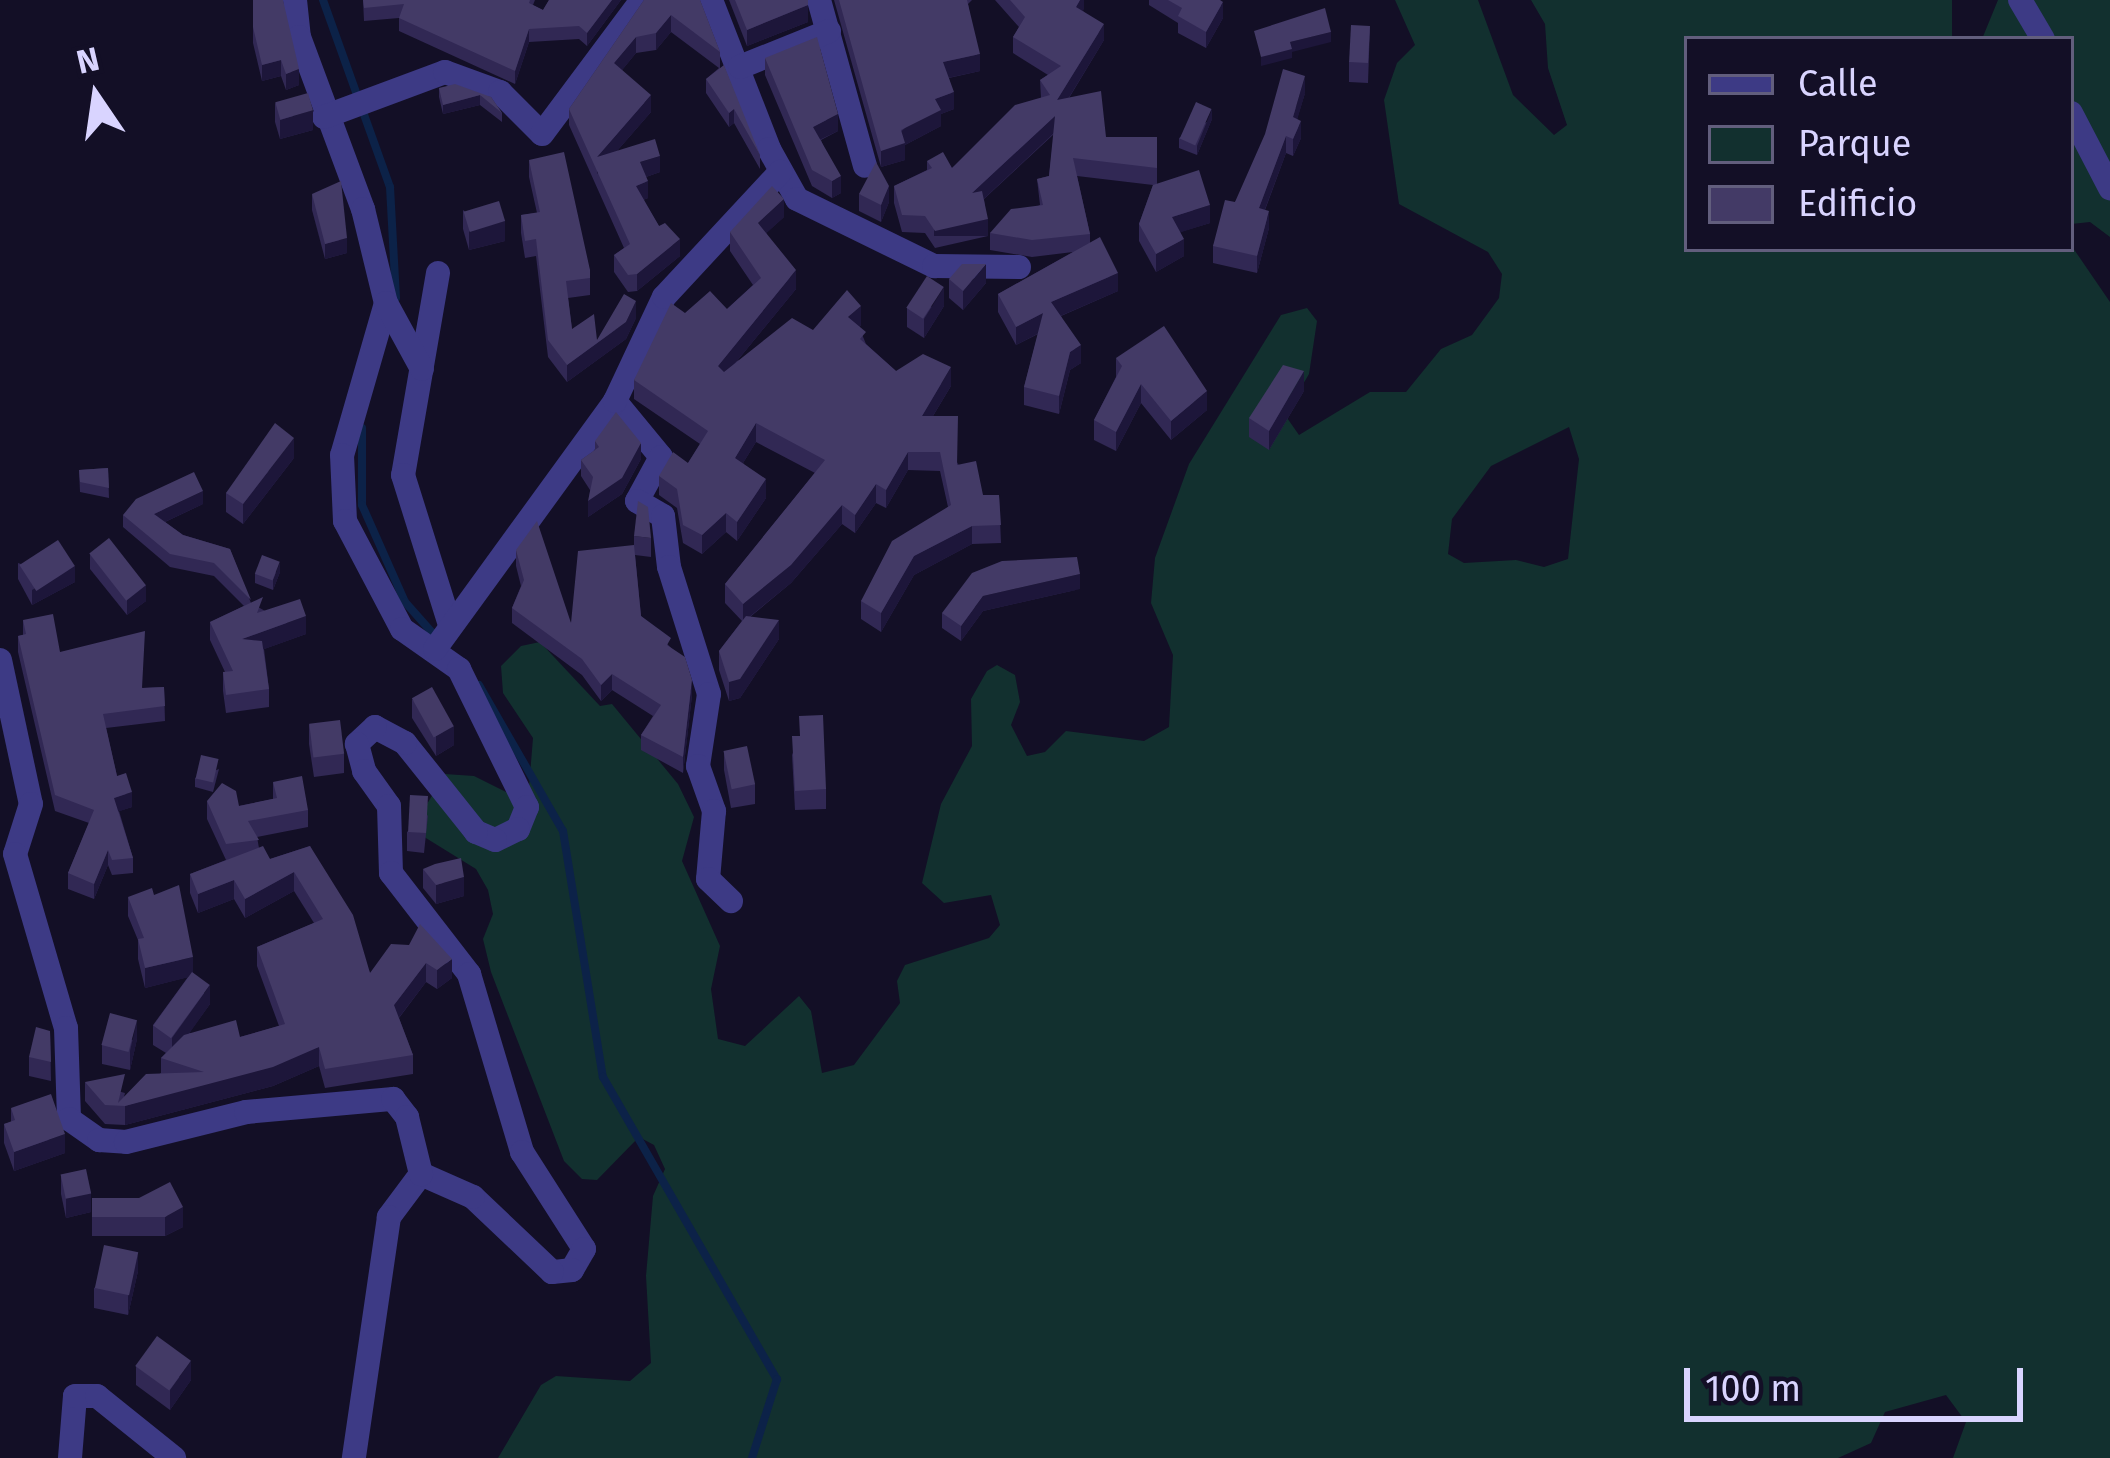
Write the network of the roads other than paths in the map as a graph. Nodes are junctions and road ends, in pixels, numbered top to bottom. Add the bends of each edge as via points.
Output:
1 (295, 0) edge
2 (642, 0) edge
3 (711, 0) edge
4 (819, 0) edge
5 (2020, 0) edge
6 (829, 31) junction
7 (2042, 36) edge
8 (740, 67) junction
9 (324, 117) junction
10 (2074, 119) edge
11 (866, 166) dead end
12 (780, 172) junction
13 (2110, 188) edge
14 (1019, 267) dead end
15 (437, 273) dead end
16 (386, 303) junction
17 (422, 369) junction
18 (615, 401) junction
19 (449, 622) junction
20 (435, 649) junction
21 (0, 660) edge
22 (731, 901) dead end
23 (421, 1174) junction
24 (70, 1458) edge
25 (174, 1458) edge
26 (354, 1458) edge

1 - 9 street
2 - 9 street via 542,134 500,92 445,72
3 - 8 street
4 - 6 street
5 - 7 street
6 - 8 street
6 - 11 street
8 - 12 street
9 - 16 street via 363,209
10 - 13 street
12 - 14 street via 814,213 934,266
12 - 18 street via 664,297
15 - 17 street
16 - 17 street
16 - 20 street via 342,455 345,521 402,628
17 - 19 street via 403,476
18 - 19 street
18 - 22 street via 661,457 638,501 663,516 669,567 709,694 698,766 714,812 708,879
19 - 20 street
20 - 23 street via 459,669 527,807 518,830 495,840 476,832 405,743 375,727 357,744 388,806 391,873 470,974 522,1152 584,1250 572,1270 552,1272 473,1197
21 - 23 street via 31,804 15,854 66,1028 68,1119 99,1140 126,1142 246,1112 393,1099 407,1117
23 - 26 street via 389,1217
24 - 25 street via 75,1396 97,1396

